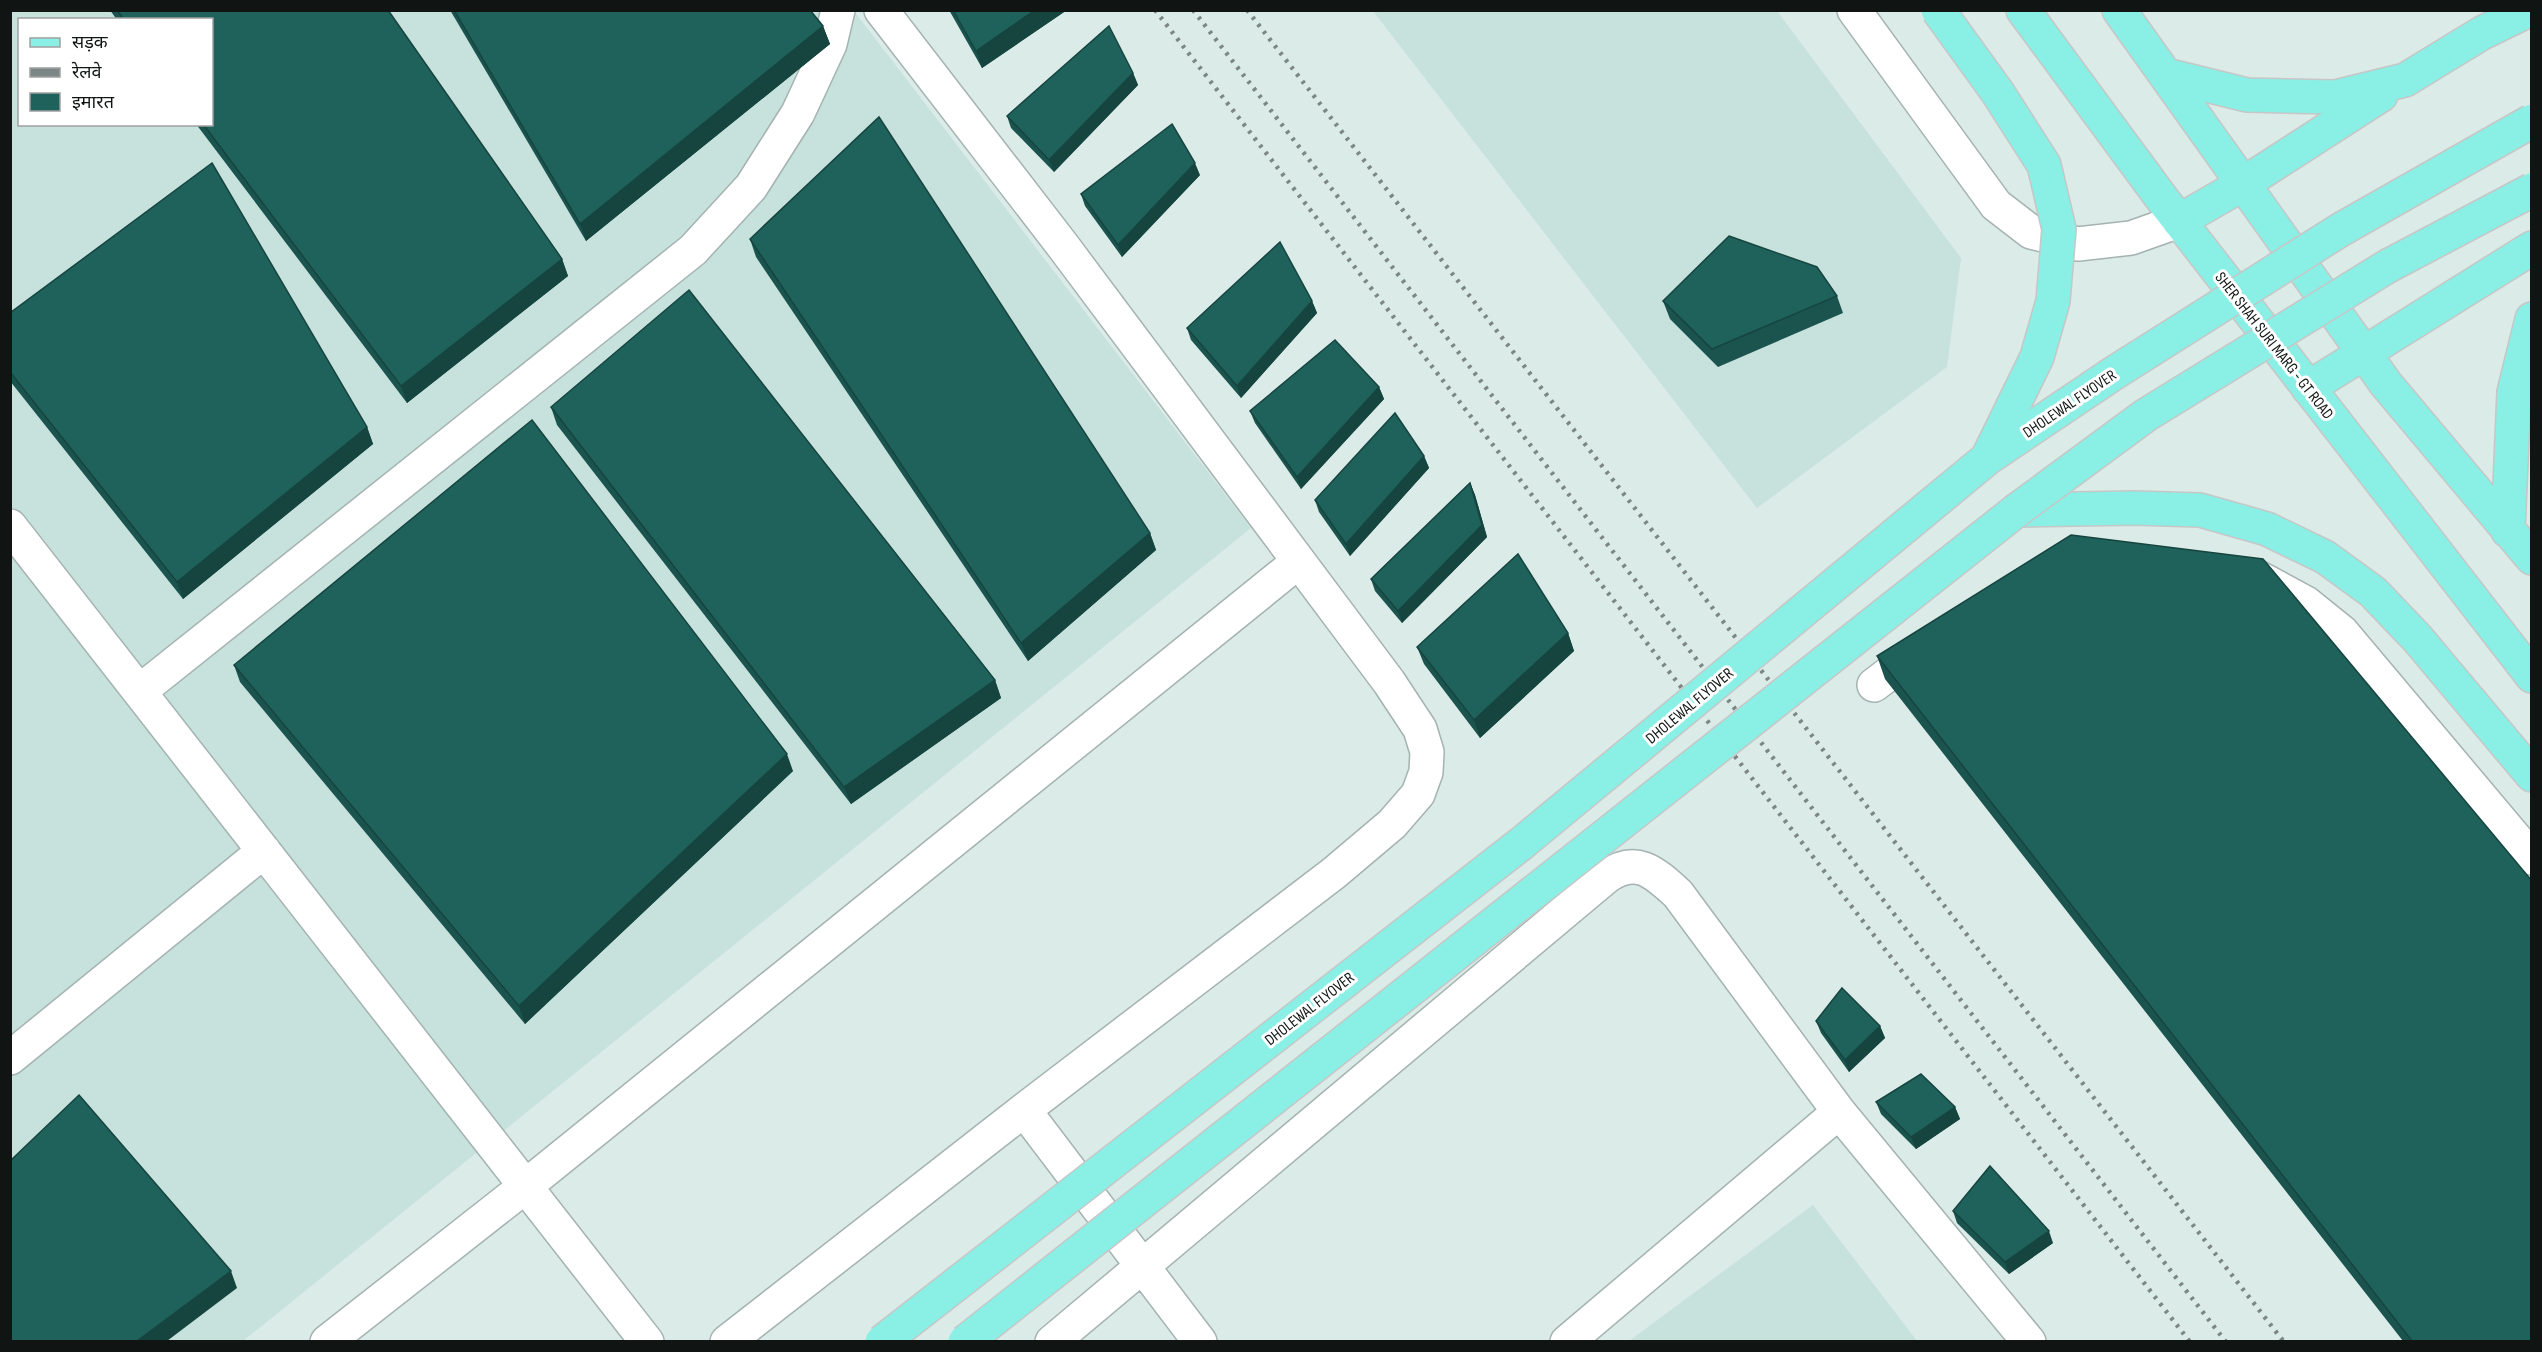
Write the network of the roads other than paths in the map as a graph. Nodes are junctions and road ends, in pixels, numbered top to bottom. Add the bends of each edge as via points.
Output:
1 (838, 10) edge
2 (881, 10) edge
3 (1854, 10) edge
4 (1938, 10) edge
5 (2023, 10) edge
6 (2119, 10) edge
7 (2529, 10) edge
8 (2166, 75) junction
9 (2405, 80) junction
10 (2532, 121) edge
11 (2243, 184) junction
12 (2532, 190) edge
13 (2179, 221) junction
14 (2532, 248) edge
15 (2532, 319) edge
16 (2363, 352) junction
17 (2308, 388) junction
18 (1989, 457) junction
19 (2017, 510) junction
20 (10, 526) edge
21 (2508, 531) junction
22 (2532, 558) edge
23 (1298, 562) junction
24 (2232, 567) edge
25 (1944, 632) edge
26 (2532, 676) edge
27 (1874, 685) dead end
28 (140, 692) junction
29 (2532, 775) edge
30 (264, 851) junction
31 (2532, 858) edge
32 (10, 1058) edge
33 (1024, 1110) junction
34 (1839, 1112) junction
35 (527, 1185) junction
36 (1143, 1266) junction
37 (327, 1341) edge
38 (647, 1341) edge
39 (728, 1341) edge
40 (882, 1341) edge
41 (965, 1341) edge
42 (1052, 1341) edge
43 (1200, 1341) edge
44 (1567, 1341) edge
45 (2029, 1341) edge

1 - 28 street via 830,44 798,113 751,187 693,250
2 - 23 street
3 - 13 street via 1996,205 2031,232 2078,244 2131,238
4 - 18 main road, bridge via 2044,165 2059,229 2053,302 2037,357
5 - 13 main road, SHER SHAH SURI MARG - GT ROAD
6 - 8 main road
7 - 9 main road via 2482,33
8 - 9 main road via 2247,95 2335,97
8 - 11 main road
9 - 11 main road
10 - 18 main road, DHOLEWAL FLYOVER, bridge via 2340,230
11 - 13 main road
11 - 16 main road
12 - 19 main road, bridge via 2388,266 2146,415
13 - 17 main road, SHER SHAH SURI MARG - GT ROAD
14 - 16 main road
15 - 21 main road via 2514,392
16 - 17 main road
16 - 21 main road
17 - 26 main road, SHER SHAH SURI MARG - GT ROAD
18 - 40 main road, DHOLEWAL FLYOVER, bridge via 1522,843
19 - 29 main road via 2200,510 2267,529 2325,557 2373,592 2417,638
19 - 41 main road, bridge
20 - 28 street
21 - 22 main road
23 - 33 street via 1420,729 1427,752 1426,772 1418,794 1392,824 1334,873
23 - 35 street
24 - 31 street via 2306,603 2342,632
25 - 27 street
28 - 30 street
30 - 32 street
30 - 35 street
33 - 36 street
33 - 39 street
34 - 36 street via 1678,894 1647,870 1634,866 1617,869
34 - 44 street
34 - 45 street
35 - 37 street
35 - 38 street
36 - 42 street
36 - 43 street

